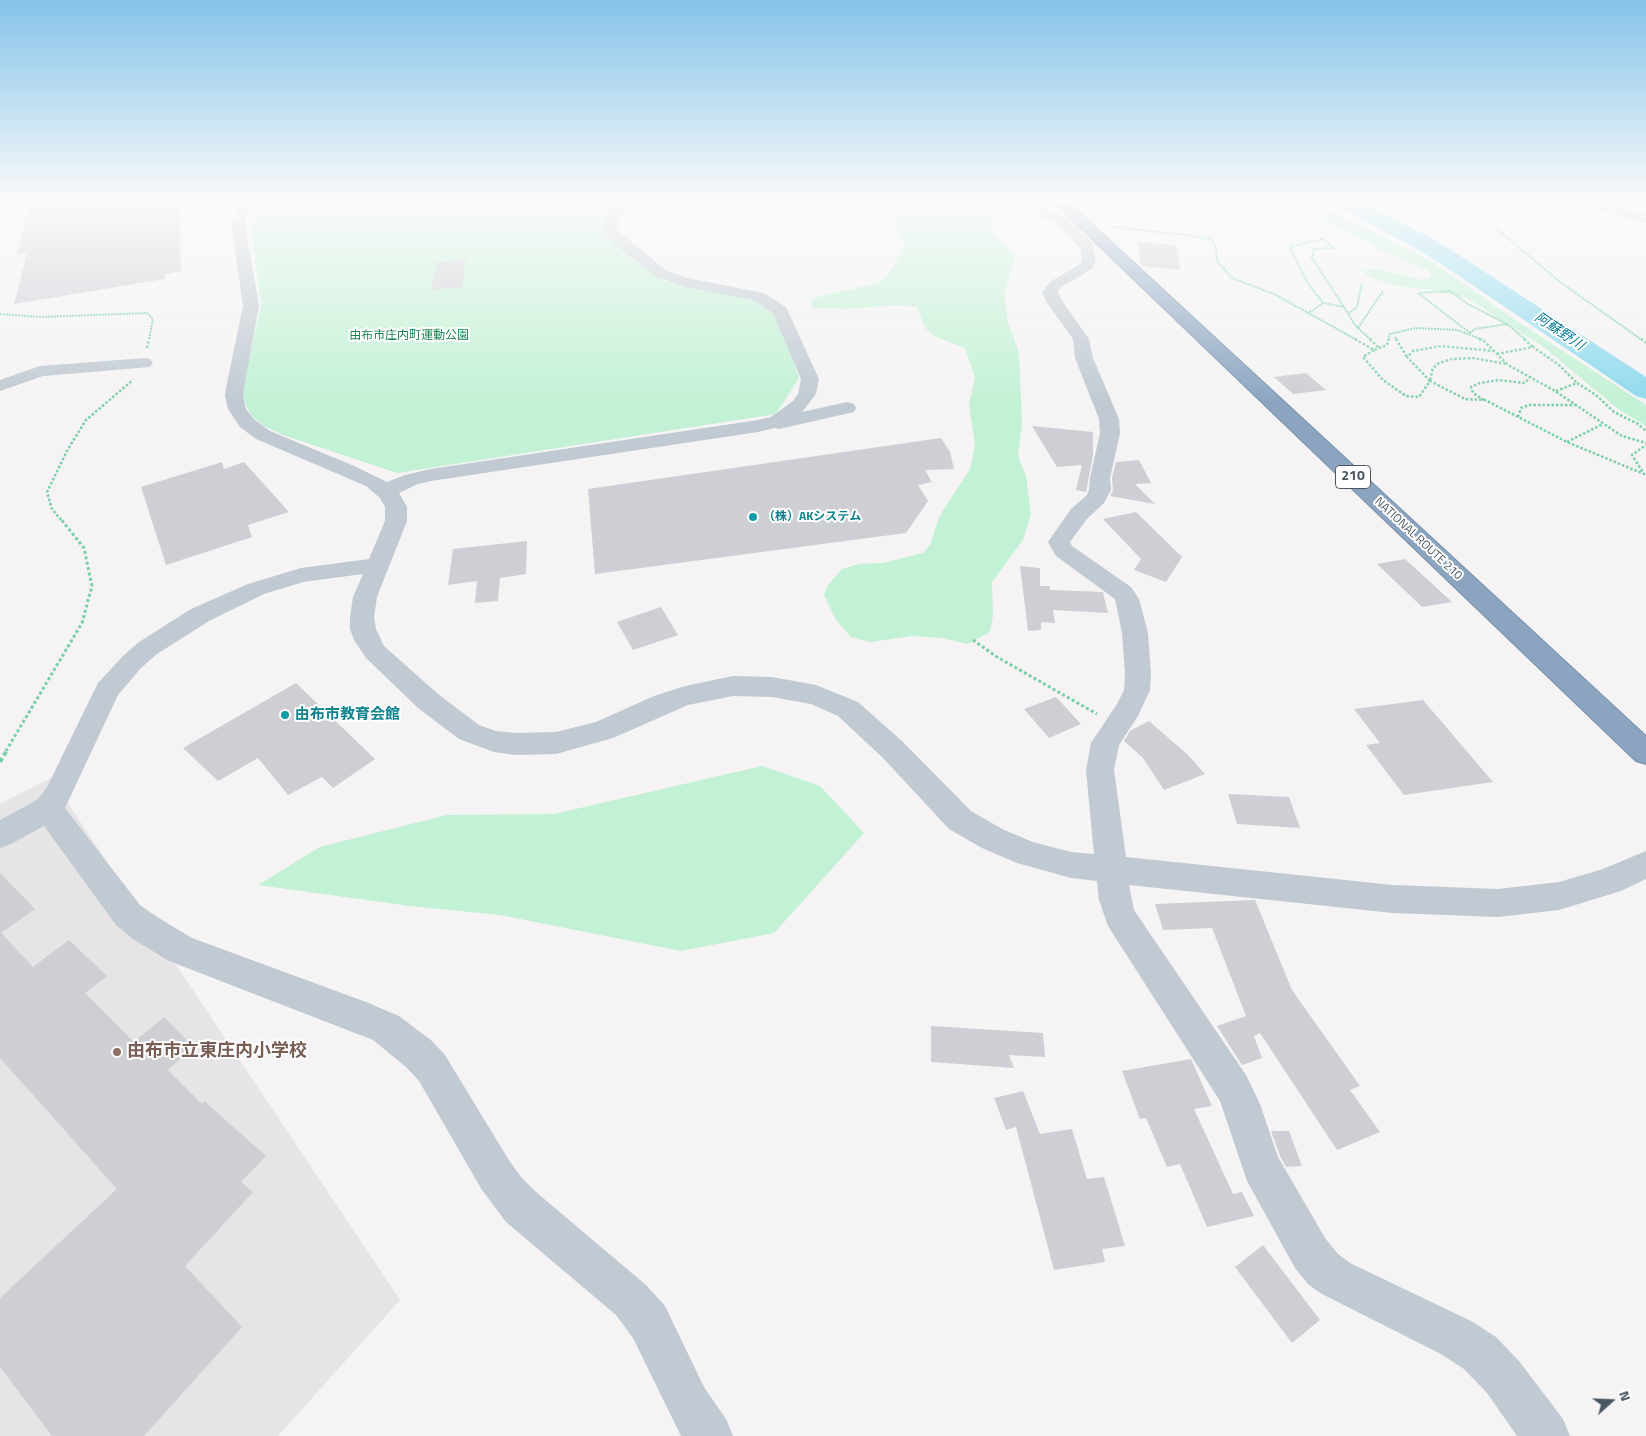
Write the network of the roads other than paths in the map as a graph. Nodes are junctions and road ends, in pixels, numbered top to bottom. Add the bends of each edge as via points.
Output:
1 (246, 268) edge
2 (654, 268) edge
3 (1083, 268) edge
4 (1131, 268) edge
5 (144, 363) road end
6 (0, 386) edge
7 (847, 408) dead end
8 (758, 426) junction
9 (385, 491) junction
10 (366, 566) dead end
11 (1646, 753) edge
12 (48, 809) junction
13 (0, 835) edge
14 (1646, 864) edge
15 (1112, 869) junction
16 (709, 1436) edge
17 (1546, 1436) edge

1 - 9 street via 251,306 235,388 237,409 262,435 348,470
2 - 8 street via 685,282 758,296 783,314 809,374 809,389 800,405 789,414 778,421
3 - 15 street via 1055,284 1050,292 1080,339 1110,426 1100,490 1060,537 1060,546 1123,592 1135,633 1137,690 1105,743 1101,758
4 - 11 highway, NATIONAL ROUTE 210 / 210
5 - 6 street via 40,371
7 - 8 street
8 - 9 street via 431,475
9 - 15 street via 396,507 396,521 366,597 363,629 367,640 382,658 428,701 469,732 516,744 556,743 595,733 664,703 709,690 761,686 803,692 827,698 858,716 960,820 993,839 1028,854 1071,865
10 - 12 street via 301,575 256,589 200,615 148,648 107,690
12 - 13 street
12 - 16 street via 128,915 146,928 181,950 386,1028 419,1054 432,1068 508,1192 631,1300 649,1322 688,1403
14 - 15 street via 1610,881 1559,896 1498,903 1393,899
15 - 17 street via 1114,900 1120,916 1233,1088 1261,1167 1310,1254 1335,1278 1455,1337 1480,1353 1503,1377

